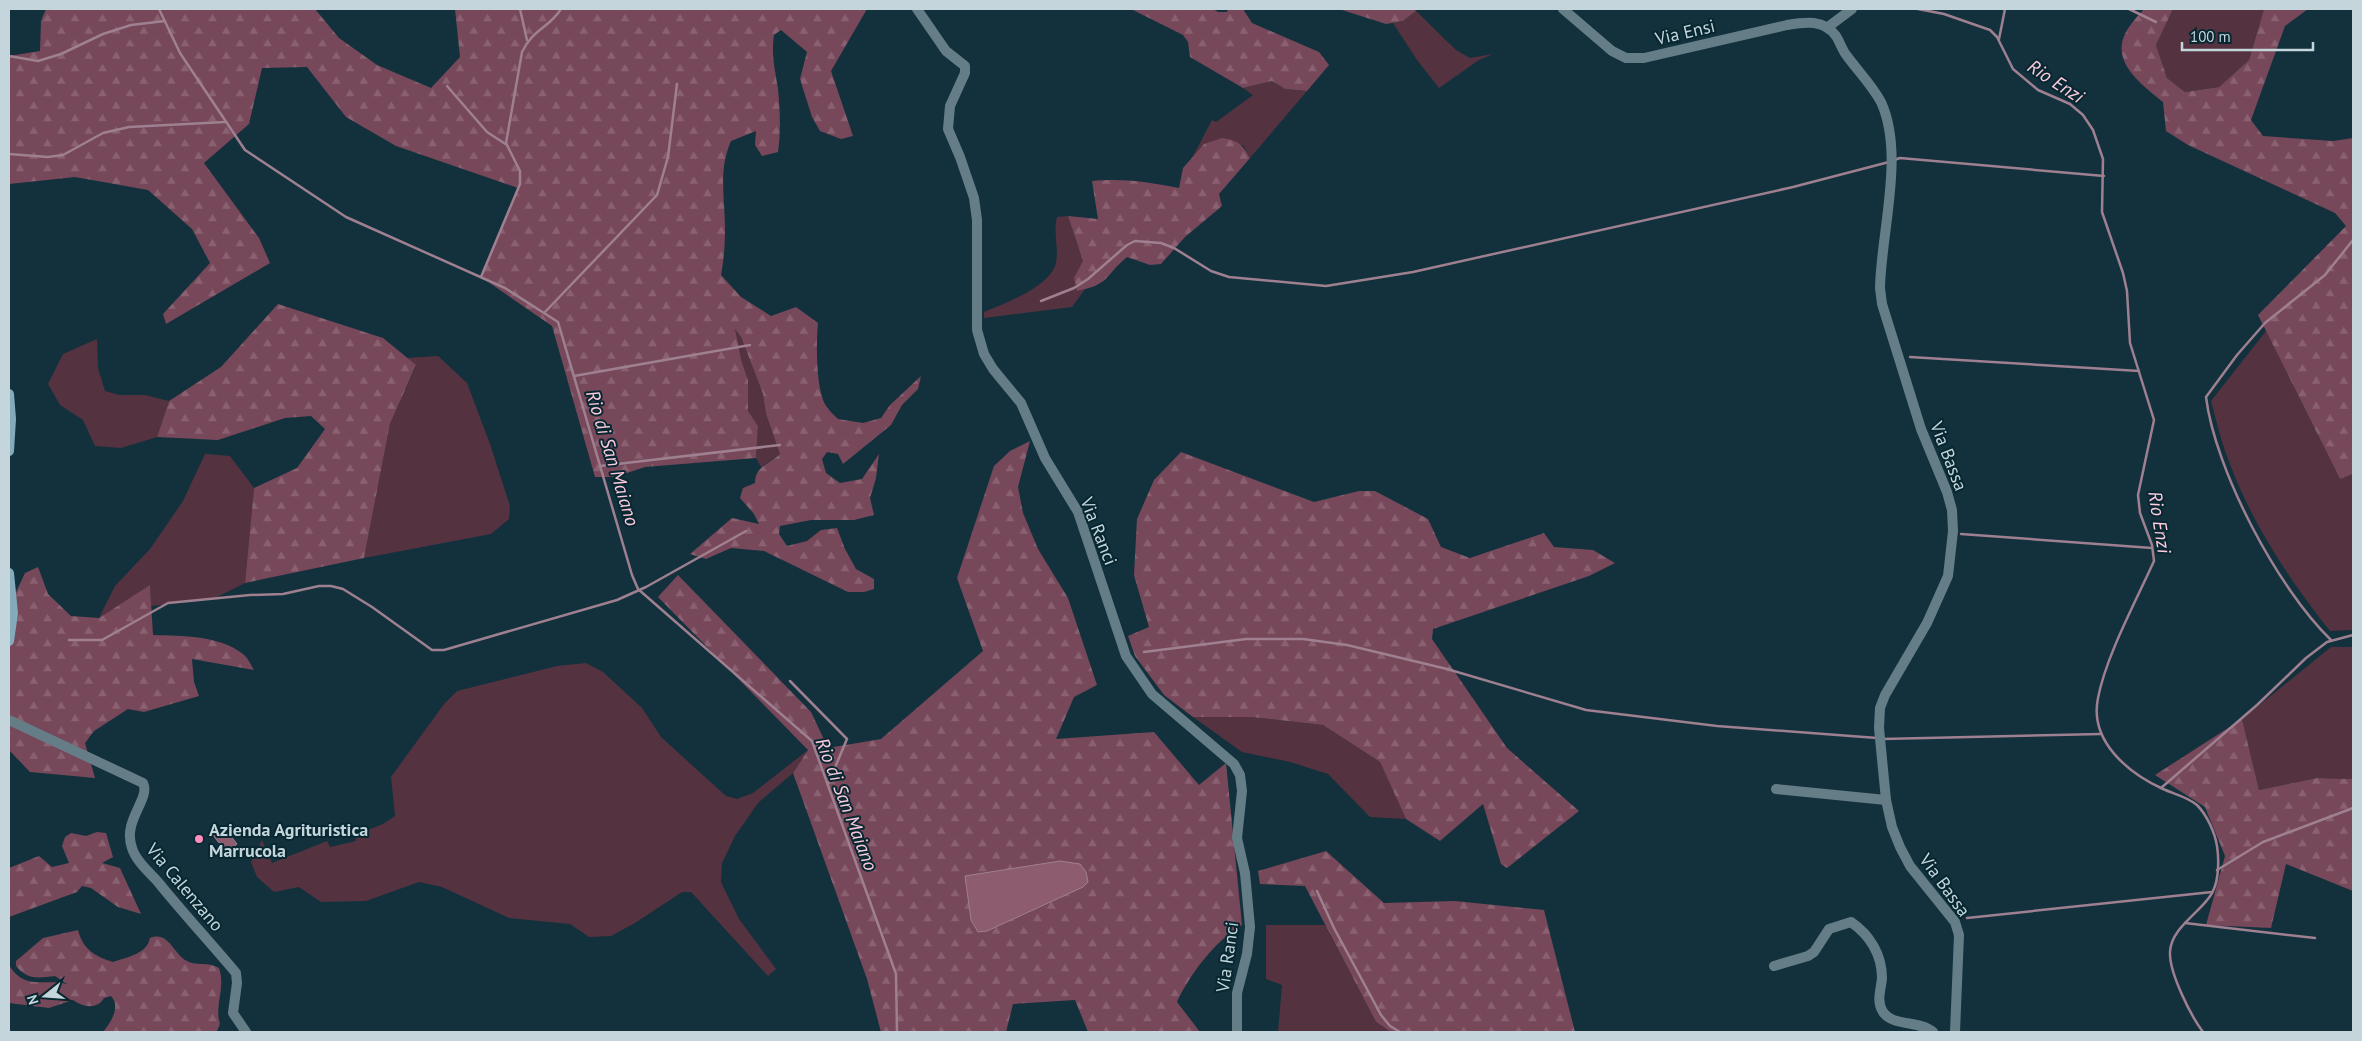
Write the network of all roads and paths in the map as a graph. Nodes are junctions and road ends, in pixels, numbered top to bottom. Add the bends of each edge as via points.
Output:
1 (917, 9) edge
2 (1563, 9) edge
3 (1852, 9) edge
4 (1828, 27) junction
5 (9, 394) edge
6 (9, 452) edge
7 (9, 574) edge
8 (9, 641) edge
9 (9, 720) edge
10 (1776, 789) dead end
11 (1886, 800) junction
12 (1774, 966) dead end
13 (246, 1032) edge
14 (1237, 1032) edge
15 (1933, 1032) edge
16 (1955, 1032) edge

1 - 14 street, Via Ranci via 946,51 965,66 950,106 948,129 974,198 977,330 984,354 1021,403 1045,458 1078,512 1126,656 1152,694 1234,764 1240,776 1242,791 1237,838 1245,872 1250,927 1237,993
2 - 4 street, Via Ensi via 1612,51 1626,58 1644,58 1805,22
3 - 4 street
4 - 11 street, Via Bassa via 1880,102 1888,122 1891,161 1880,274 1881,296 1921,429 1952,510 1948,576 1927,623 1880,708
5 - 6 street
7 - 8 street via 13,613
9 - 13 street, Via Calenzano via 143,783 145,796 130,826 132,848 236,973 233,1013
10 - 11 street
11 - 16 street, Via Bassa via 1892,827 1910,866 1956,922 1960,950
12 - 15 street via 1808,956 1828,929 1851,922 1869,938 1880,957 1882,978 1879,994 1883,1012 1888,1018

